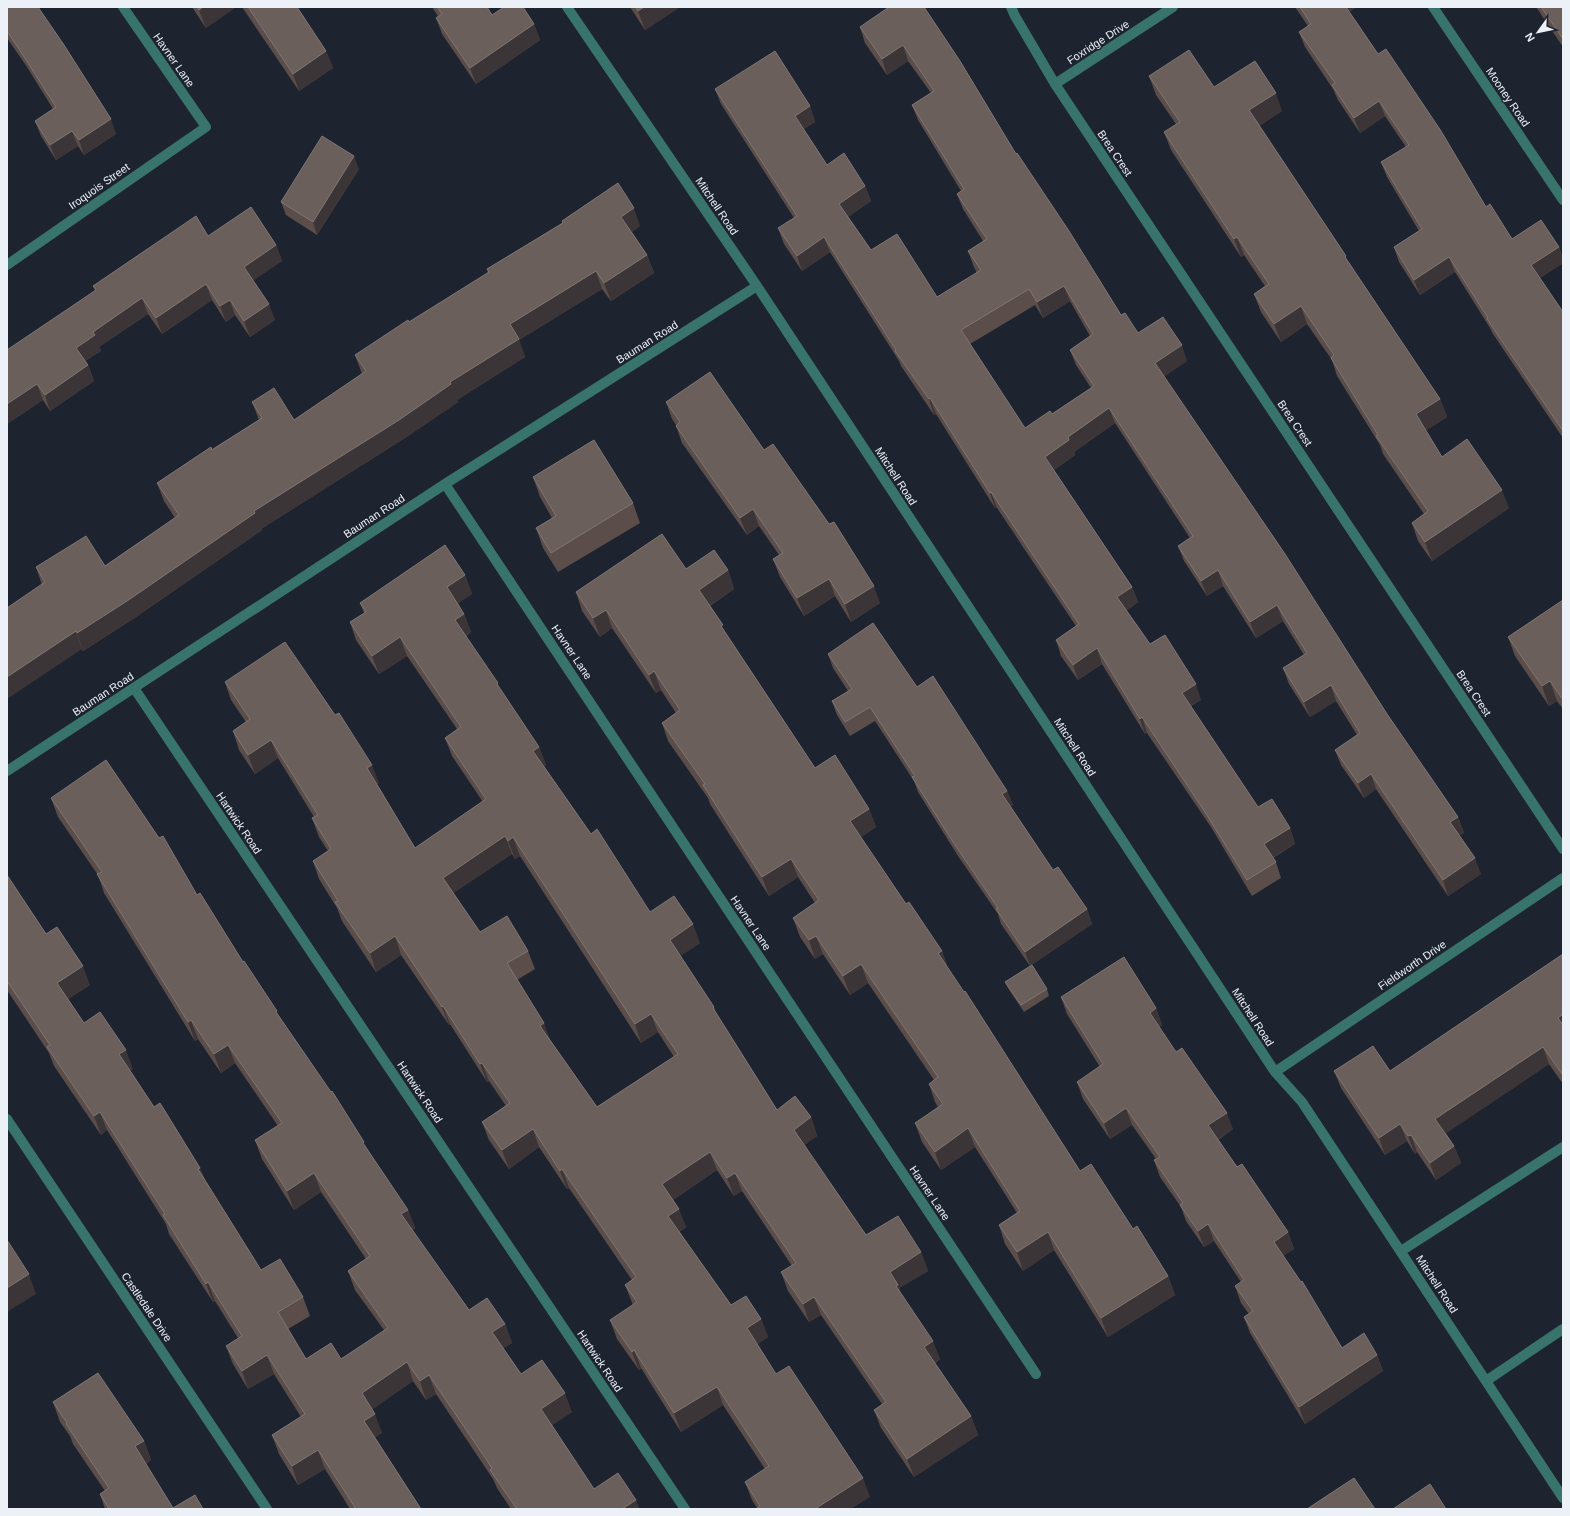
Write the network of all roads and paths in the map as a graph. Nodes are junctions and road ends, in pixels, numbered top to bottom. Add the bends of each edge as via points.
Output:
1 (123, 7) edge
2 (567, 7) edge
3 (1011, 7) edge
4 (1173, 7) edge
5 (1433, 7) edge
6 (1055, 84) junction
7 (206, 127) joint
8 (1563, 200) edge
9 (7, 265) edge
10 (757, 286) junction
11 (445, 484) junction
12 (134, 688) junction
13 (7, 771) edge
14 (1563, 849) edge
15 (1563, 878) edge
16 (1275, 1072) junction
17 (7, 1119) edge
18 (1563, 1147) edge
19 (1401, 1251) junction
20 (1563, 1329) edge
21 (1036, 1374) dead end
22 (1486, 1381) junction
23 (1563, 1498) edge
24 (267, 1509) edge
25 (685, 1509) edge

1 - 7 street, Havner Lane
2 - 10 street, Mitchell Road
3 - 6 street, Brea Crest
4 - 6 street, Foxridge Drive
5 - 8 street, Mooney Road
6 - 14 street, Brea Crest
7 - 9 street, Iroquois Street
10 - 11 street, Bauman Road
10 - 16 street, Mitchell Road
11 - 12 street, Bauman Road
11 - 21 street, Havner Lane
12 - 13 street, Bauman Road
12 - 25 street, Hartwick Road
15 - 16 street, Fieldworth Drive
16 - 19 street, Mitchell Road via 1302,1102
17 - 24 street, Castledale Drive
18 - 19 street
19 - 22 street, Mitchell Road
20 - 22 street
22 - 23 street, Mitchell Road

